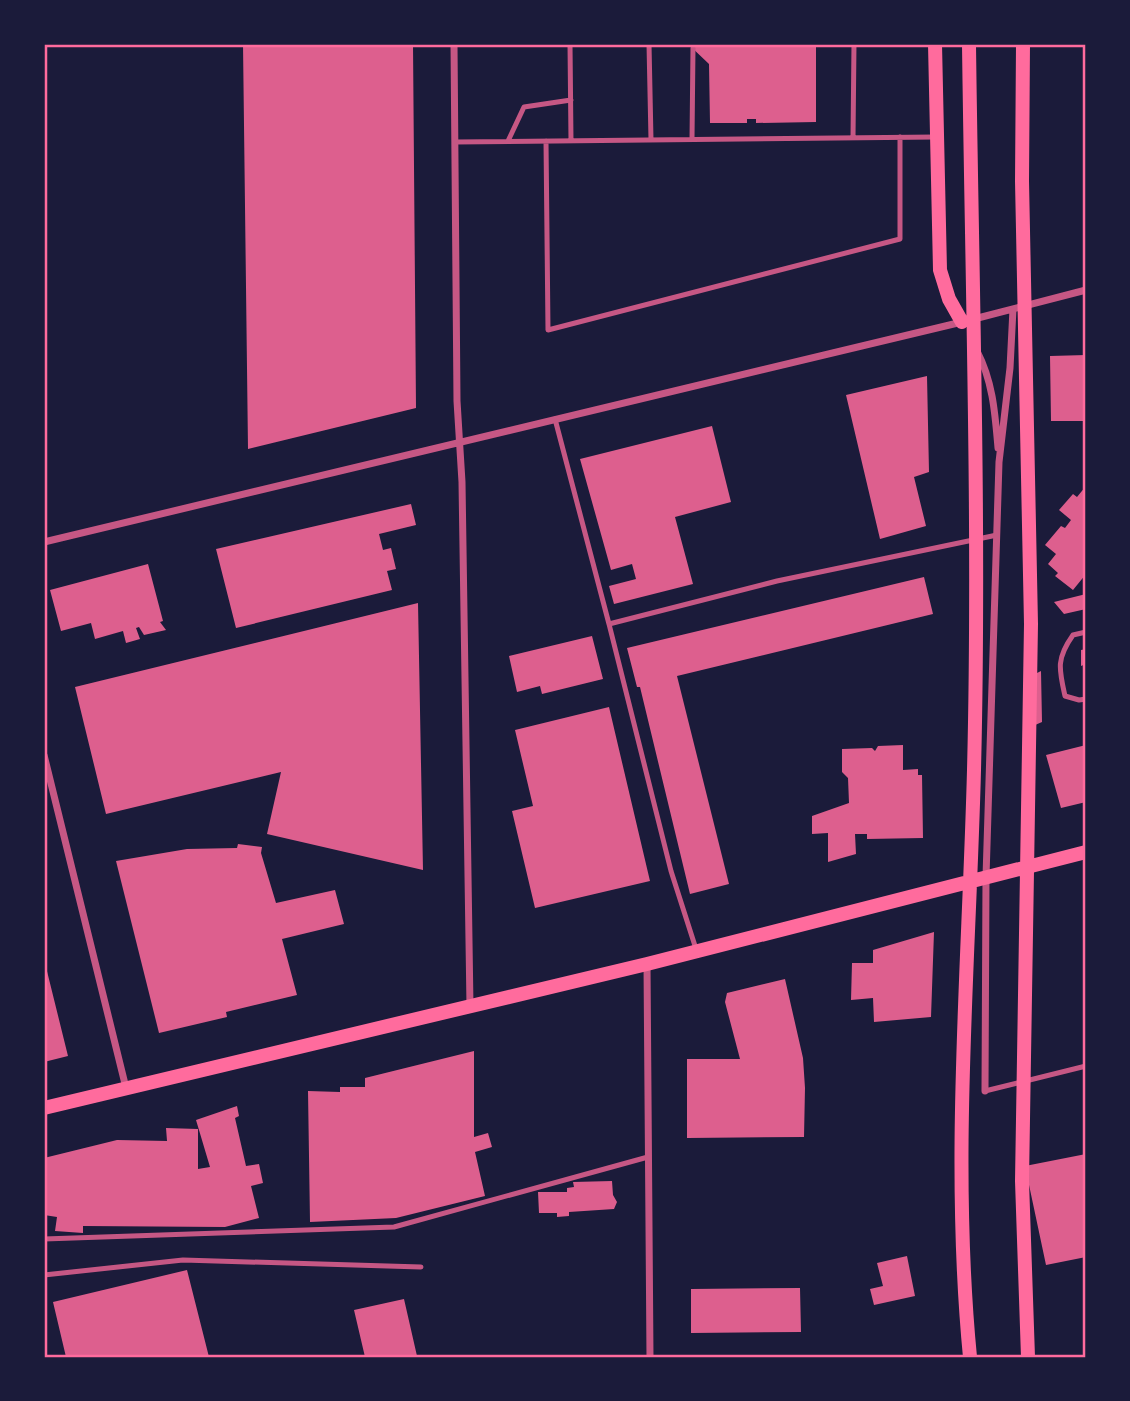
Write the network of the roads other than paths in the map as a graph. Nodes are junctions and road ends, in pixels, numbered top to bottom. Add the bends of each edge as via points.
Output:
1 (454, 44) edge
2 (570, 44) edge
3 (649, 44) edge
4 (854, 44) edge
5 (935, 44) edge
6 (968, 44) edge
7 (1023, 44) edge
8 (692, 48) dead end
9 (571, 100) junction
10 (900, 137) junction
11 (937, 137) junction
12 (853, 138) junction
13 (692, 139) junction
14 (651, 140) junction
15 (508, 141) junction
16 (547, 141) junction
17 (571, 141) junction
18 (455, 142) junction
19 (1086, 290) edge
20 (1013, 309) junction
21 (962, 322) junction
22 (555, 419) junction
23 (458, 443) junction
24 (999, 462) junction
25 (997, 535) junction
26 (44, 542) edge
27 (609, 624) junction
28 (1086, 632) edge
29 (1086, 699) edge
30 (44, 755) edge
31 (1086, 852) edge
32 (986, 877) junction
33 (696, 949) junction
34 (647, 964) junction
35 (470, 1007) junction
36 (1086, 1066) edge
37 (126, 1088) junction
38 (985, 1091) joint
39 (44, 1108) edge
40 (648, 1157) junction
41 (44, 1239) edge
42 (421, 1267) dead end
43 (44, 1275) edge
44 (650, 1357) edge
45 (970, 1357) edge
46 (1028, 1357) edge

1 - 18 street
2 - 9 lane
3 - 14 lane
4 - 12 lane
5 - 11 main road
6 - 45 main road via 974,769 961,1162
7 - 46 main road via 1031,624 1022,1181
8 - 13 lane
9 - 15 lane via 524,107
9 - 17 lane
10 - 11 lane
10 - 12 lane
10 - 16 lane via 900,239 548,330
11 - 21 main road via 940,270
12 - 13 lane
13 - 14 lane
14 - 17 lane
15 - 16 lane
15 - 18 lane
16 - 17 lane
18 - 23 street
19 - 20 street
20 - 21 street
20 - 24 street
21 - 22 street
21 - 24 street via 984,363 994,397
22 - 23 street
22 - 27 lane
23 - 26 street
23 - 35 street
24 - 25 street
25 - 27 lane via 777,581
25 - 32 street
27 - 33 lane via 671,871
28 - 29 lane via 1073,635 1060,653 1065,696
30 - 37 street
31 - 32 main road
32 - 33 main road
32 - 38 street
33 - 34 main road
34 - 35 main road
34 - 40 street
35 - 37 main road
36 - 38 lane
37 - 39 main road
40 - 41 lane via 394,1227
40 - 44 street
42 - 43 lane via 183,1260

